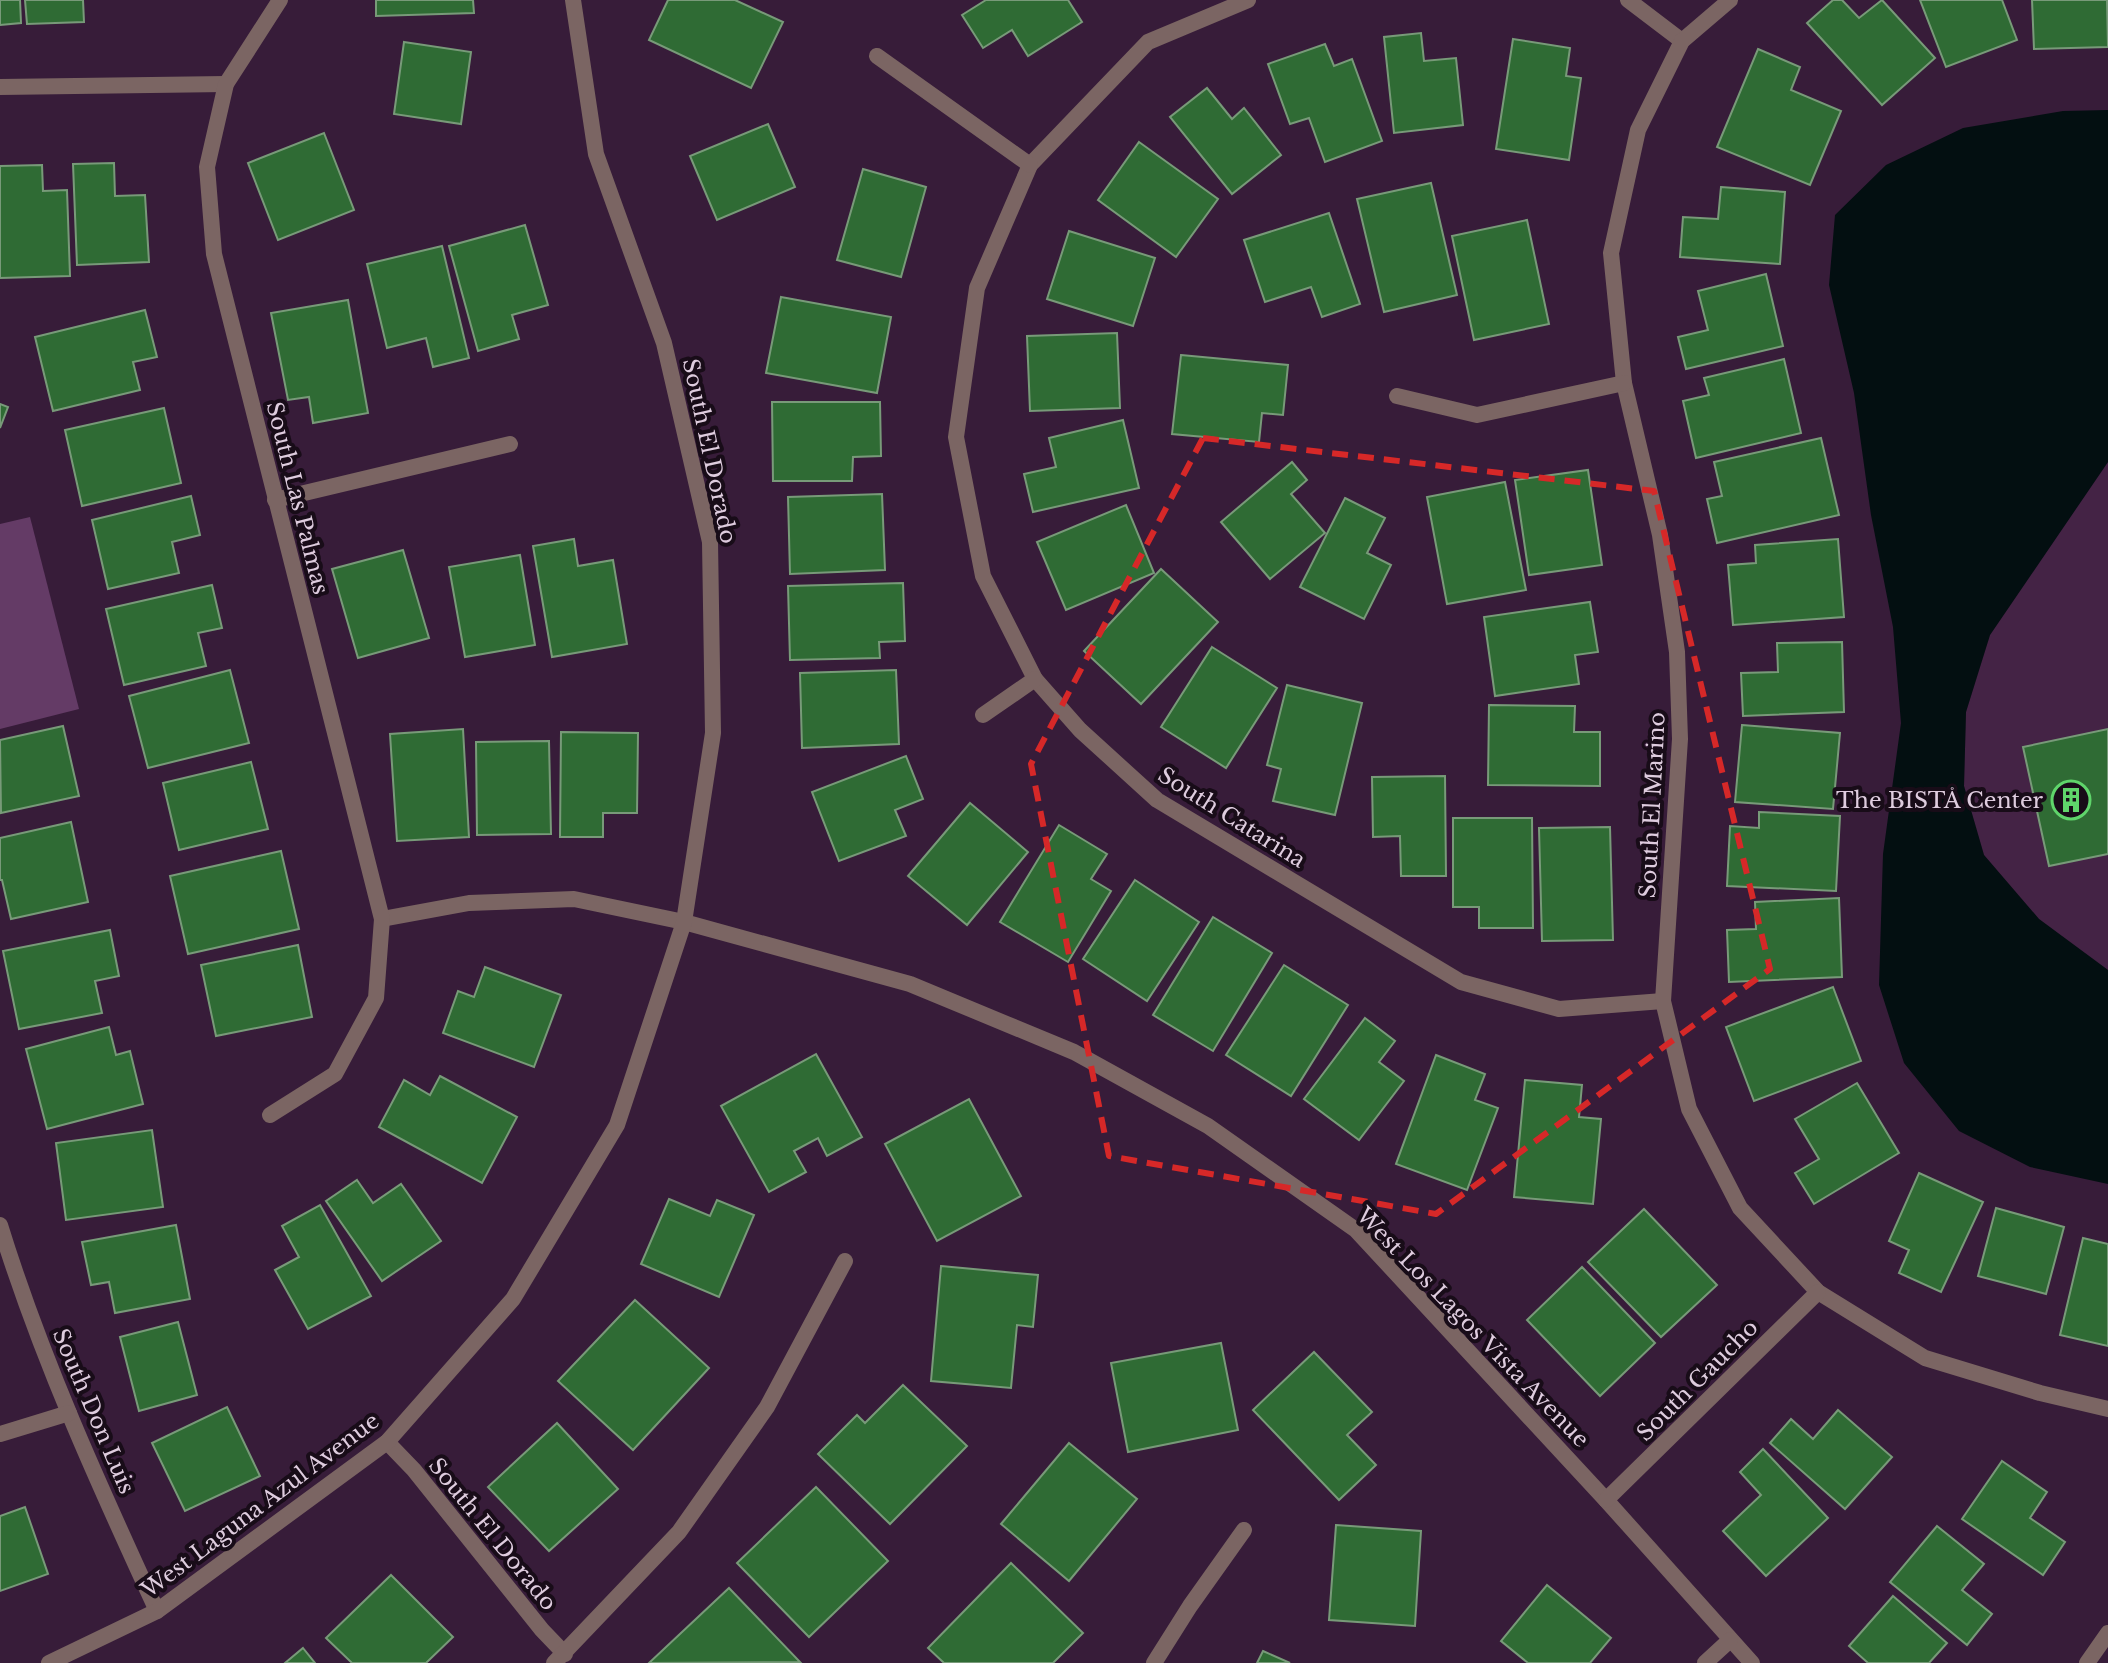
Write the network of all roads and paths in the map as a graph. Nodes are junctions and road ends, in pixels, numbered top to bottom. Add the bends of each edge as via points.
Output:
1 (280, 0) edge
2 (573, 0) edge
3 (1248, 0) edge
4 (1628, 0) edge
5 (1730, 0) edge
6 (1682, 41) junction
7 (877, 56) dead end
8 (226, 84) junction
9 (0, 87) edge
10 (1030, 165) junction
11 (1624, 383) junction
12 (1397, 396) dead end
13 (510, 444) dead end
14 (275, 500) junction
15 (1035, 679) junction
16 (983, 715) dead end
17 (382, 919) junction
18 (684, 922) junction
19 (1663, 1001) junction
20 (270, 1115) dead end
21 (0, 1225) edge
22 (845, 1261) dead end
23 (1818, 1292) junction
24 (2108, 1409) edge
25 (69, 1413) junction
26 (0, 1434) edge
27 (387, 1442) junction
28 (1606, 1500) junction
29 (1244, 1530) dead end
30 (157, 1611) junction
31 (2108, 1633) edge
32 (1730, 1640) junction
33 (560, 1658) edge
34 (49, 1663) edge
35 (1154, 1663) edge
36 (1705, 1663) edge
37 (1752, 1663) edge
38 (2087, 1663) edge

1 - 8 street, South Las Palmas
2 - 18 street, South El Dorado via 596,154 664,343 710,542 713,733
3 - 10 street, South Catarina via 1148,42
4 - 6 street
5 - 6 street, South El Marino
6 - 11 street, South El Marino via 1638,130 1611,253
7 - 10 street
8 - 9 street
8 - 14 street, South Las Palmas via 207,167 214,254
10 - 15 street, South Catarina via 977,288 956,437 983,576
11 - 12 street via 1477,415
11 - 19 street, South El Marino via 1660,535 1677,652 1680,739
13 - 14 street
14 - 17 street, South Las Palmas
15 - 16 street
15 - 19 street, South Catarina via 1080,730 1157,800 1461,982 1559,1009
17 - 18 street, West Los Lagos Vista Avenue via 469,903 574,899
17 - 20 street, South Las Palmas via 376,998 335,1074
18 - 27 street, West Laguna Azul Avenue via 617,1125 513,1299
18 - 28 street, West Los Lagos Vista Avenue via 910,984 1074,1052 1208,1126 1356,1230
19 - 23 street, South El Marino via 1689,1109 1740,1208
21 - 25 street, South Don Luis
22 - 33 street via 767,1407 679,1532
23 - 24 street, South El Marino via 1925,1358
23 - 28 street, South Gaucho
25 - 26 street
25 - 30 street, South Don Luis
27 - 30 street, West Laguna Azul Avenue
27 - 33 street, South El Dorado
28 - 32 street, West Los Lagos Vista Avenue
29 - 35 street
30 - 34 street, West Laguna Azul Avenue
31 - 38 street
32 - 36 street
32 - 37 street, West Los Lagos Vista Avenue

